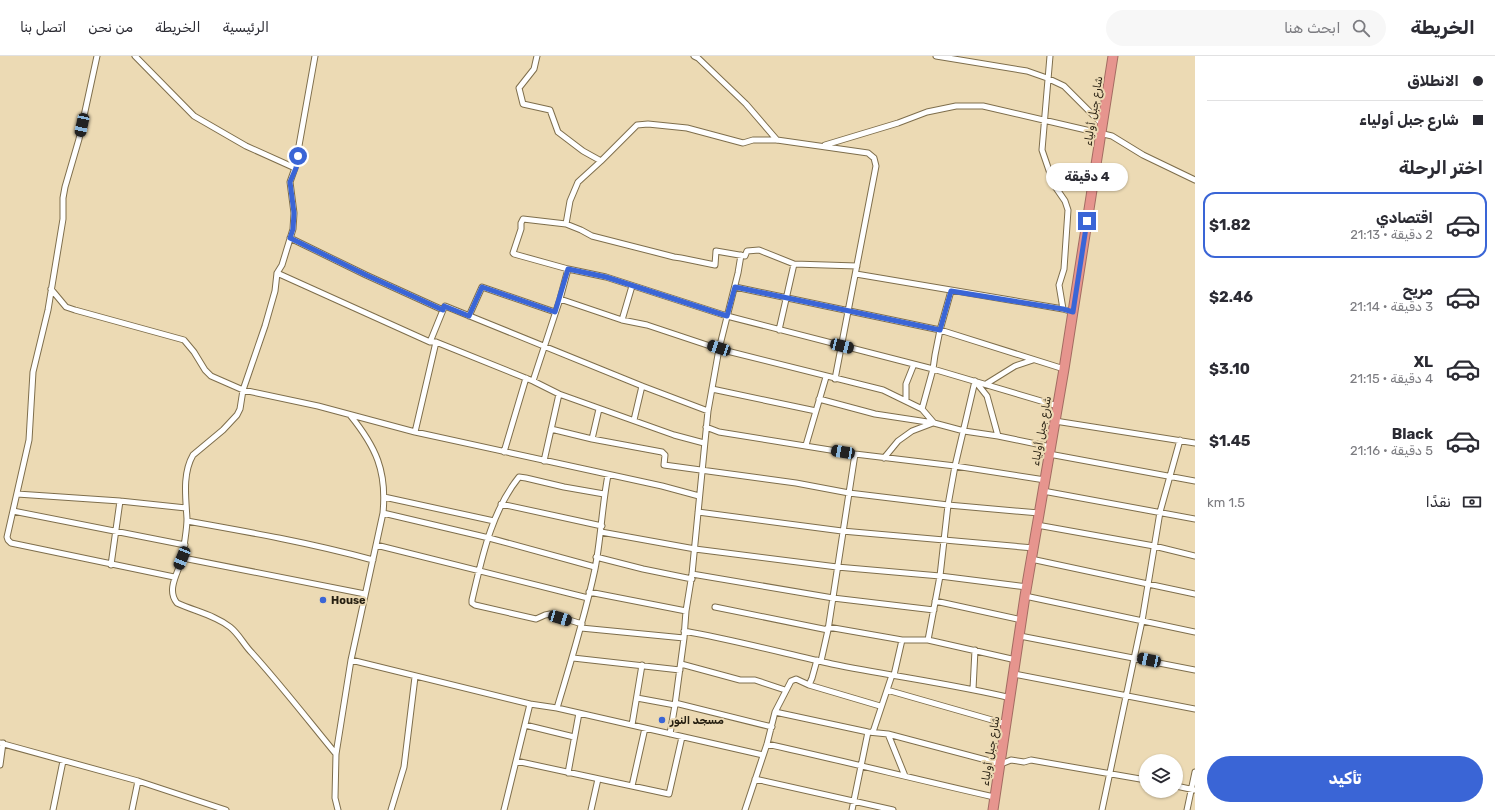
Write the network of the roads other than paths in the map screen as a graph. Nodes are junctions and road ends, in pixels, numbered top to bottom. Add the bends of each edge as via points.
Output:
1 (97, 56) edge
2 (135, 56) edge
3 (315, 56) edge
4 (536, 56) edge
5 (694, 56) edge
6 (936, 56) edge
7 (1050, 56) edge
8 (1113, 56) edge
9 (1047, 78) junction
10 (1044, 121) junction
11 (1102, 124) junction
12 (1101, 134) junction
13 (778, 140) junction
14 (823, 146) junction
15 (601, 161) junction
16 (296, 168) junction
17 (1195, 180) edge
18 (566, 224) junction
19 (290, 238) junction
20 (741, 254) junction
21 (794, 264) junction
22 (857, 266) junction
23 (568, 269) junction
24 (278, 273) junction
25 (856, 274) junction
26 (632, 286) junction
27 (735, 287) junction
28 (51, 289) junction
29 (951, 291) junction
30 (787, 298) junction
31 (560, 299) junction
32 (1063, 309) junction
33 (443, 310) junction
34 (848, 310) junction
35 (555, 312) junction
36 (1073, 312) junction
37 (469, 316) junction
38 (727, 316) junction
39 (622, 320) junction
40 (779, 330) junction
41 (940, 330) junction
42 (430, 342) junction
43 (436, 342) junction
44 (842, 346) junction
45 (544, 347) junction
46 (719, 348) junction
47 (1034, 359) junction
48 (914, 364) junction
49 (933, 369) junction
50 (1064, 369) junction
51 (826, 377) junction
52 (526, 378) junction
53 (835, 379) junction
54 (532, 381) junction
55 (975, 381) junction
56 (986, 384) junction
57 (642, 386) junction
58 (712, 389) junction
59 (243, 390) junction
60 (559, 394) junction
61 (819, 399) junction
62 (906, 400) junction
63 (1058, 406) junction
64 (599, 409) junction
65 (922, 409) junction
66 (708, 411) junction
67 (816, 411) junction
68 (350, 415) junction
69 (634, 420) junction
70 (1055, 421) junction
71 (934, 422) junction
72 (706, 427) junction
73 (551, 429) junction
74 (964, 431) junction
75 (415, 432) junction
76 (998, 436) junction
77 (592, 439) junction
78 (1180, 440) junction
79 (704, 443) junction
80 (1195, 443) edge
81 (806, 445) junction
82 (1050, 451) junction
83 (504, 452) junction
84 (855, 454) junction
85 (884, 458) junction
86 (544, 461) junction
87 (955, 466) junction
88 (701, 470) junction
89 (608, 475) junction
90 (1169, 476) junction
91 (1045, 480) junction
92 (1195, 481) edge
93 (1043, 491) junction
94 (849, 493) junction
95 (17, 494) junction
96 (604, 494) junction
97 (699, 496) junction
98 (384, 497) junction
99 (120, 501) junction
100 (501, 504) junction
101 (948, 505) junction
102 (186, 508) junction
103 (13, 511) junction
104 (698, 512) junction
105 (1160, 512) junction
106 (1039, 513) junction
107 (383, 514) junction
108 (1195, 519) edge
109 (187, 521) junction
110 (494, 521) junction
111 (1037, 525) junction
112 (602, 526) junction
113 (842, 531) junction
114 (117, 532) junction
115 (601, 532) junction
116 (489, 538) junction
117 (944, 539) junction
118 (184, 545) junction
119 (376, 545) junction
120 (1154, 546) junction
121 (695, 548) junction
122 (1034, 548) junction
123 (1195, 556) edge
124 (596, 557) junction
125 (182, 558) junction
126 (373, 560) junction
127 (1031, 560) junction
128 (111, 565) junction
129 (595, 567) junction
130 (837, 567) junction
131 (479, 571) junction
132 (940, 576) junction
133 (174, 577) junction
134 (692, 577) junction
135 (1147, 585) junction
136 (589, 592) junction
137 (1026, 592) junction
138 (365, 594) junction
139 (1195, 594) edge
140 (588, 598) junction
141 (833, 598) junction
142 (935, 601) junction
143 (715, 607) dead end
144 (934, 610) junction
145 (686, 612) junction
146 (1022, 620) junction
147 (1142, 621) junction
148 (581, 626) junction
149 (828, 629) junction
150 (684, 631) junction
151 (1195, 632) edge
152 (1020, 636) junction
153 (684, 638) junction
154 (902, 640) junction
155 (928, 640) junction
156 (975, 650) junction
157 (1134, 657) junction
158 (573, 658) junction
159 (351, 660) junction
160 (819, 660) junction
161 (1016, 660) junction
162 (642, 666) junction
163 (680, 667) junction
164 (1195, 670) edge
165 (1014, 674) junction
166 (893, 675) junction
167 (415, 677) junction
168 (809, 685) junction
169 (972, 689) junction
170 (785, 690) junction
171 (887, 690) junction
172 (1126, 696) junction
173 (637, 698) junction
174 (1011, 698) junction
175 (530, 704) junction
176 (675, 704) junction
177 (880, 706) junction
178 (557, 708) junction
179 (1195, 709) edge
180 (775, 712) junction
181 (580, 713) junction
182 (1006, 724) junction
183 (525, 725) junction
184 (632, 725) junction
185 (772, 727) junction
186 (645, 728) junction
187 (871, 732) junction
188 (670, 734) junction
189 (888, 734) junction
190 (574, 737) junction
191 (682, 737) junction
192 (2, 743) edge
193 (767, 744) junction
194 (336, 754) junction
195 (763, 755) junction
196 (63, 761) junction
197 (516, 761) junction
198 (861, 764) junction
199 (1001, 764) junction
200 (0, 765) edge
201 (1195, 772) edge
202 (568, 773) junction
203 (1110, 774) junction
204 (905, 776) junction
205 (598, 779) junction
206 (755, 779) junction
207 (1139, 779) edge
208 (138, 781) junction
209 (632, 786) junction
210 (1183, 787) edge
211 (1193, 789) edge
212 (994, 797) junction
213 (854, 800) junction
214 (53, 810) edge
215 (132, 810) edge
216 (226, 810) edge
217 (338, 810) edge
218 (391, 810) edge
219 (504, 810) edge
220 (591, 810) edge
221 (745, 810) edge
222 (852, 810) edge
223 (892, 810) edge
224 (993, 810) edge
225 (1102, 810) edge
226 (1187, 810) edge

1 - 28 street via 79,139 65,187 63,219
2 - 16 street via 194,116 246,146
3 - 16 street
4 - 15 street via 534,69 518,88 523,104 550,110 558,132
5 - 13 street via 746,104
6 - 9 street via 1027,71
7 - 9 street
8 - 11 highway, شارع جبل أولياء
9 - 10 street
9 - 11 street via 1064,86
10 - 12 street
10 - 14 street via 983,106 956,106 927,112
10 - 32 street via 1042,150 1054,185 1068,210 1064,269 1059,285
11 - 12 highway, شارع جبل أولياء
12 - 17 street via 1112,136 1143,155
12 - 36 highway, شارع جبل أولياء
13 - 14 street
13 - 15 street via 753,140 743,143 687,128 637,125
14 - 22 street via 868,153 875,161
15 - 18 street via 578,182 570,201
16 - 19 street via 290,182 294,213
18 - 20 street via 592,236 674,258 714,265 716,251
18 - 23 street via 523,219 513,253
19 - 24 street
19 - 33 street
20 - 21 street via 745,256 747,251 759,250
20 - 27 street
21 - 22 street
21 - 30 street
22 - 25 street
23 - 26 street via 606,277
23 - 31 street
24 - 42 street
24 - 59 street via 265,326
25 - 29 street
25 - 34 street
26 - 38 street
26 - 39 street
27 - 30 street
27 - 38 street
28 - 59 street via 66,307 184,340 211,376
28 - 95 street via 33,372 29,440
29 - 32 street
29 - 41 street
30 - 34 street
30 - 40 street
31 - 35 street
31 - 39 street
32 - 36 street
33 - 37 street via 444,306
33 - 42 street
34 - 41 street
34 - 44 street
35 - 37 street via 482,287
35 - 45 street
36 - 50 highway, شارع جبل أولياء
37 - 45 street
38 - 40 street
38 - 46 street
39 - 46 street via 647,325
40 - 44 street
41 - 47 street
41 - 49 street
42 - 43 street
43 - 52 street
43 - 75 street
44 - 48 street
44 - 53 street
45 - 54 street
45 - 57 street
46 - 51 street
46 - 58 street
47 - 50 street
47 - 56 street via 1015,366
48 - 49 street
48 - 62 street via 906,384
49 - 55 street
49 - 65 street
50 - 63 highway, شارع جبل أولياء
51 - 53 street
51 - 61 street
52 - 54 street
52 - 83 street
53 - 62 street via 883,390
54 - 60 street
55 - 56 street
55 - 74 street
55 - 76 street via 987,396
56 - 63 street
57 - 66 street
57 - 69 street
58 - 66 street
58 - 67 street
59 - 68 street
59 - 102 street via 237,415 190,460 186,474
60 - 64 street
60 - 73 street
61 - 67 street
61 - 71 street via 875,414
62 - 65 street
63 - 70 highway, شارع جبل أولياء
64 - 69 street
64 - 77 street
65 - 71 street
66 - 72 street
67 - 81 street
68 - 75 street
68 - 98 street via 374,449 382,477
69 - 79 street
70 - 78 street
70 - 82 highway, شارع جبل أولياء
71 - 74 street
71 - 85 street via 898,440
72 - 79 street
72 - 81 street via 719,432
73 - 77 street
73 - 86 street
74 - 76 street
74 - 87 street
75 - 83 street
76 - 82 street
77 - 88 street via 662,452 665,455 664,465
78 - 80 street
78 - 90 street
79 - 88 street
81 - 84 street
82 - 90 street
82 - 91 highway, شارع جبل أولياء
83 - 86 street
84 - 85 street
84 - 94 street
85 - 87 street
86 - 89 street
87 - 91 street
87 - 101 street
88 - 94 street via 796,482
88 - 97 street
89 - 96 street
89 - 97 street
90 - 92 street
90 - 105 street
91 - 93 highway, شارع جبل أولياء
93 - 105 street
93 - 106 highway, شارع جبل أولياء
94 - 101 street
94 - 113 street
95 - 99 street
95 - 103 street
96 - 100 street via 518,477
96 - 112 street
97 - 104 street
98 - 107 street
98 - 110 street
99 - 102 street
99 - 114 street
100 - 110 street
100 - 112 street
101 - 106 street
101 - 117 street
102 - 109 street
103 - 114 street
103 - 128 street via 7,537 11,543
104 - 113 street
104 - 121 street
105 - 108 street
105 - 120 street
106 - 111 highway, شارع جبل أولياء
107 - 116 street
107 - 119 street
109 - 118 street
109 - 126 street via 285,538
110 - 116 street
111 - 120 street
111 - 122 highway, شارع جبل أولياء
112 - 115 street
113 - 117 street
113 - 130 street
114 - 118 street
114 - 128 street
115 - 121 street
115 - 124 street
116 - 129 street
116 - 131 street
117 - 122 street
117 - 132 street
118 - 125 street
119 - 126 street
119 - 131 street
120 - 123 street
120 - 135 street
121 - 130 street
121 - 134 street
122 - 127 highway, شارع جبل أولياء
124 - 129 street
124 - 134 street via 643,569
125 - 133 street
125 - 138 street
126 - 138 street
127 - 135 street
127 - 137 highway, شارع جبل أولياء
128 - 133 street
129 - 136 street
130 - 132 street
130 - 141 street
131 - 140 street
131 - 148 street via 472,600 475,605 536,619 550,614
132 - 137 street
132 - 142 street
133 - 194 street via 173,594 177,603 230,626
134 - 141 street
134 - 145 street
135 - 139 street
135 - 147 street
136 - 140 street
136 - 145 street
137 - 146 highway, شارع جبل أولياء
137 - 147 street
138 - 159 street
140 - 148 street
141 - 144 street
141 - 149 street
142 - 144 street
142 - 146 street
143 - 149 street
144 - 155 street
145 - 150 street
146 - 152 highway, شارع جبل أولياء
147 - 151 street
147 - 157 street
148 - 153 street
148 - 158 street
149 - 154 street
149 - 160 street
150 - 153 street
150 - 160 street
152 - 157 street
152 - 161 highway, شارع جبل أولياء
153 - 163 street
154 - 155 street
154 - 166 street
155 - 156 street
156 - 161 street
156 - 169 street
157 - 164 street
157 - 172 street
158 - 162 street
158 - 178 street
159 - 167 street
159 - 194 street
160 - 166 street
160 - 168 street
161 - 165 highway, شارع جبل أولياء
162 - 163 street
162 - 173 street
163 - 170 street via 740,680 755,680
163 - 176 street
165 - 172 street
165 - 174 highway, شارع جبل أولياء
166 - 169 street
166 - 171 street
167 - 175 street
167 - 218 street via 404,767
168 - 170 street via 796,679 791,681
168 - 177 street
169 - 174 street
170 - 180 street
171 - 177 street
171 - 182 street
172 - 179 street
172 - 203 street
173 - 176 street
173 - 184 street
174 - 182 highway, شارع جبل أولياء
175 - 178 street
175 - 183 street
176 - 185 street
176 - 188 street
177 - 187 street
178 - 181 street
180 - 185 street
180 - 187 street
181 - 184 street
181 - 190 street
182 - 199 highway, شارع جبل أولياء
183 - 190 street
183 - 197 street
184 - 186 street
185 - 193 street
186 - 188 street
186 - 209 street
187 - 189 street
187 - 198 street
188 - 191 street
189 - 199 street
189 - 204 street
190 - 202 street
191 - 195 street
191 - 209 street via 669,794
192 - 196 street
192 - 200 street
193 - 195 street
193 - 198 street
194 - 217 street via 335,798
195 - 206 street
196 - 208 street
196 - 214 street
197 - 202 street
197 - 219 street
198 - 204 street
198 - 213 street
199 - 203 street via 1011,760 1031,760
199 - 212 highway, شارع جبل أولياء
201 - 211 street
202 - 205 street
203 - 207 street
203 - 225 street
204 - 212 street
205 - 209 street
205 - 220 street
206 - 213 street
206 - 221 street
208 - 215 street
208 - 216 street
210 - 211 street
211 - 226 street
212 - 224 highway, شارع جبل أولياء
213 - 222 street
213 - 223 street

